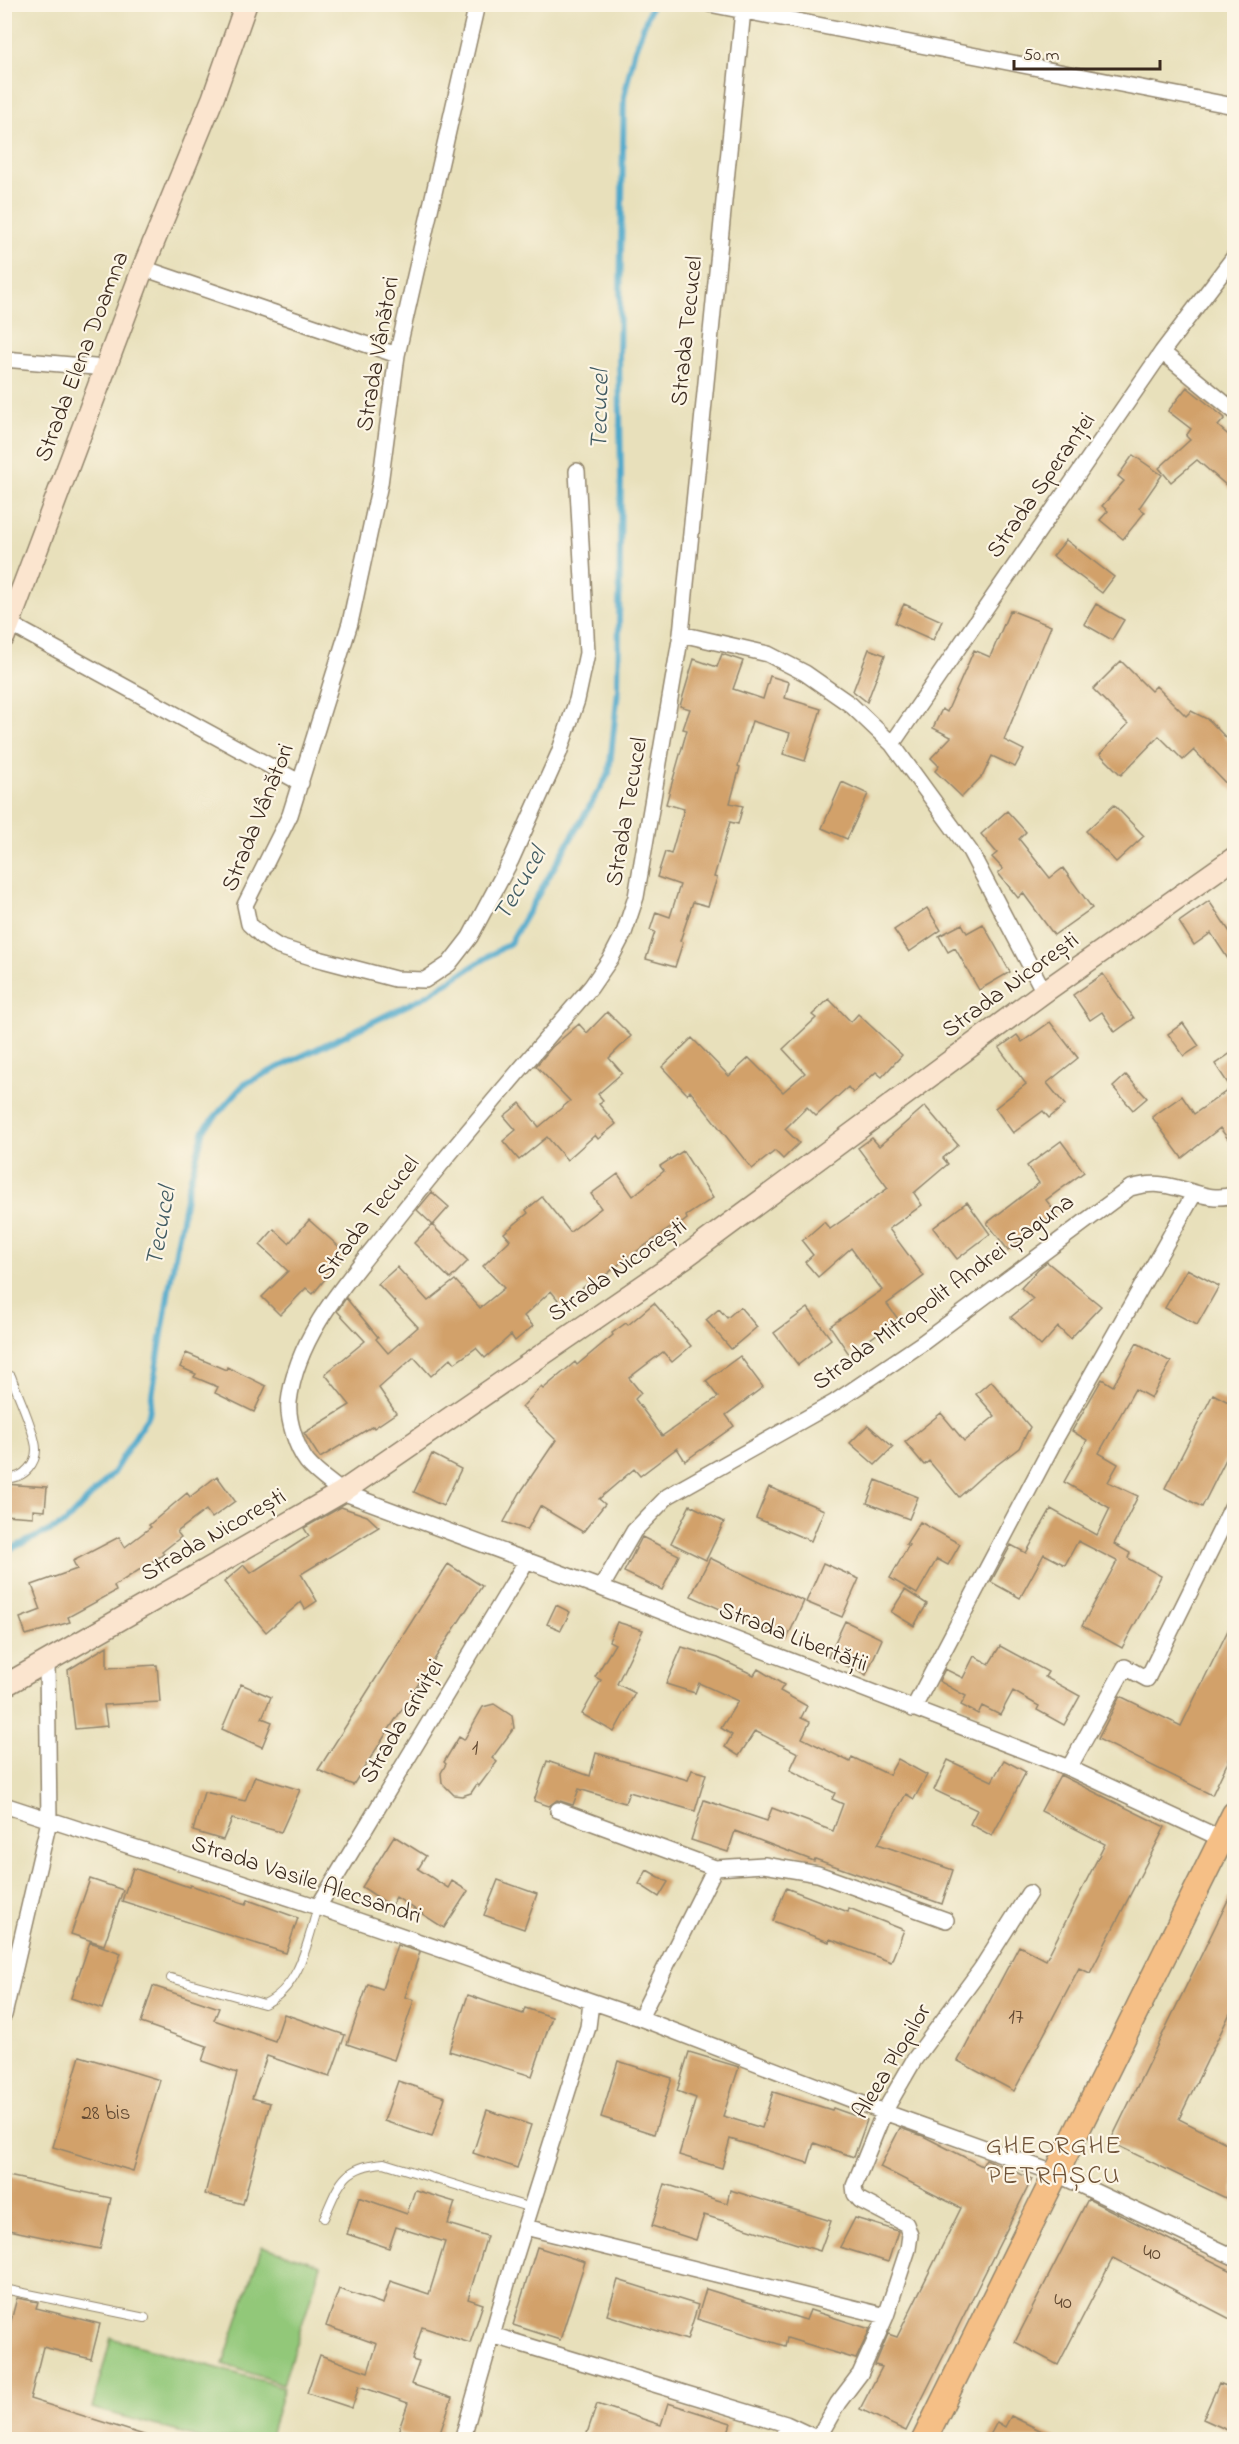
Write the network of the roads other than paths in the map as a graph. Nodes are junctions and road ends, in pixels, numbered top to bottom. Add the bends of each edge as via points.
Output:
1 (246, 4) edge
2 (477, 4) edge
3 (709, 4) edge
4 (743, 10) junction
5 (1234, 106) edge
6 (1234, 256) edge
7 (143, 267) junction
8 (1162, 351) junction
9 (397, 355) junction
10 (4, 359) edge
11 (105, 368) junction
12 (1234, 411) edge
13 (577, 471) dead end
14 (9, 619) edge
15 (681, 634) junction
16 (892, 744) junction
17 (302, 783) junction
18 (1234, 858) edge
19 (1044, 992) junction
20 (1194, 1194) junction
21 (1234, 1194) edge
22 (11, 1376) dead end
23 (4, 1478) edge
24 (342, 1492) junction
25 (1234, 1503) edge
26 (526, 1560) junction
27 (601, 1588) junction
28 (47, 1662) junction
29 (4, 1686) edge
30 (913, 1709) junction
31 (1069, 1768) junction
32 (4, 1805) edge
33 (558, 1810) dead end
34 (1234, 1814) edge
35 (49, 1821) junction
36 (1222, 1839) junction
37 (715, 1868) junction
38 (1029, 1893) dead end
39 (318, 1907) junction
40 (946, 1920) dead end
41 (171, 1978) dead end
42 (591, 2003) junction
43 (4, 2015) edge
44 (640, 2018) junction
45 (884, 2112) junction
46 (1057, 2174) junction
47 (531, 2208) junction
48 (324, 2218) dead end
49 (525, 2227) junction
50 (1234, 2257) edge
51 (4, 2289) edge
52 (886, 2316) junction
53 (145, 2318) dead end
54 (492, 2335) junction
55 (786, 2424) junction
56 (462, 2439) edge
57 (783, 2439) edge
58 (819, 2439) edge
59 (924, 2439) edge

1 - 7 main road, Strada Elena Doamna via 213,98
2 - 9 street, Strada Vânători
3 - 4 street
4 - 5 street
4 - 15 street, Strada Tecucel
6 - 8 street, Strada Speranței
7 - 9 street
7 - 11 main road, Strada Elena Doamna
8 - 12 street
8 - 16 street, Strada Speranței
9 - 17 street, Strada Vânători via 380,484 366,551 350,623
10 - 11 street
11 - 14 main road, Strada Elena Doamna
13 - 17 street, Strada Vânători via 587,653 577,700 559,753 511,860 470,937 449,964 425,980 395,979 279,947 249,924 245,905
14 - 17 street
15 - 16 street via 768,654 805,673 851,705
15 - 24 street, Strada Tecucel via 638,886 612,958 445,1158 331,1304 297,1368 289,1404 292,1429 307,1462
16 - 19 street via 970,851
18 - 19 main road, Strada Nicorești
19 - 24 main road, Strada Nicorești via 685,1257
20 - 21 street, Strada Mitropolit Andrei Șaguna
20 - 27 street, Strada Mitropolit Andrei Șaguna via 1166,1185 1130,1188 921,1344 835,1402 668,1496 634,1531
20 - 30 street via 1057,1436
22 - 23 lane via 36,1445 33,1462 25,1474 15,1479
24 - 26 street, Strada Libertății
24 - 28 main road, Strada Nicorești
25 - 31 street via 1147,1679 1125,1666
26 - 27 street, Strada Libertății
26 - 39 street, Strada Griviței
27 - 30 street, Strada Libertății
28 - 29 main road, Strada Nicorești
28 - 35 street
30 - 31 street, Strada Libertății
31 - 36 street, Strada Libertății
32 - 35 street, Strada Vasile Alecsandri
33 - 37 street
34 - 36 main road
35 - 39 street, Strada Vasile Alecsandri
35 - 43 street
36 - 46 main road
37 - 40 street via 764,1866 818,1874
37 - 44 street
38 - 45 street, Aleea Plopilor via 981,1970 914,2061
39 - 41 lane via 298,1970 275,1999 264,2004
39 - 42 street, Strada Vasile Alecsandri
42 - 44 street, Strada Vasile Alecsandri
42 - 47 street via 588,2027
44 - 45 street, Strada Vasile Alecsandri
45 - 46 street, Strada Vasile Alecsandri
45 - 52 street, Aleea Plopilor via 854,2186 860,2200 906,2224 910,2235
46 - 50 street, Strada Vasile Alecsandri
46 - 59 main road
47 - 48 lane via 384,2163 355,2168 338,2186
47 - 49 street
49 - 52 street
49 - 54 street
51 - 53 lane
52 - 58 street, Aleea Plopilor via 860,2374 838,2403
54 - 55 street
54 - 56 street
55 - 57 street
55 - 58 street

